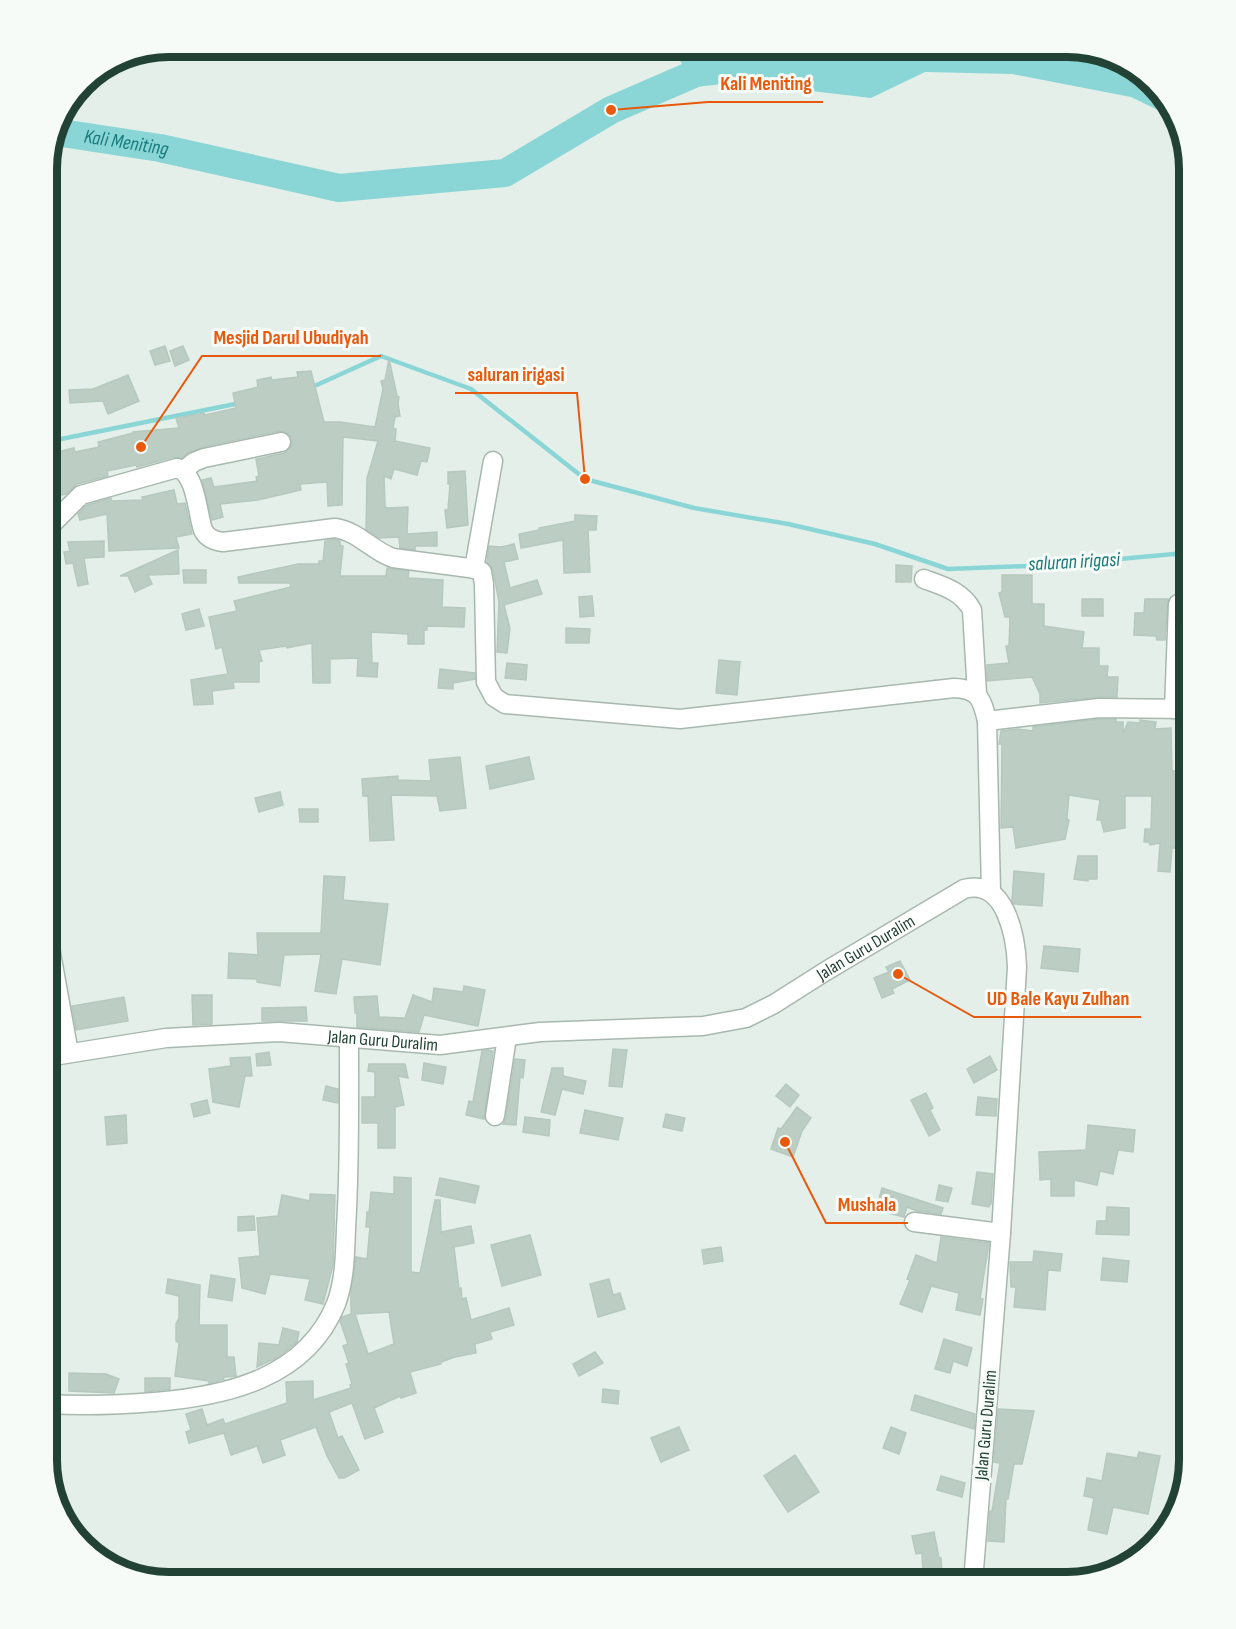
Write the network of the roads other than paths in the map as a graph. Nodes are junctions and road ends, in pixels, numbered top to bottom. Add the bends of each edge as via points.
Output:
1 (281, 442) dead end
2 (493, 461) dead end
3 (184, 470) junction
4 (57, 519) edge
5 (474, 569) junction
6 (924, 579) dead end
7 (1178, 604) dead end
8 (1179, 630) edge
9 (977, 694) junction
10 (1179, 709) edge
11 (987, 721) junction
12 (991, 892) junction
13 (57, 986) edge
14 (507, 1037) junction
15 (349, 1038) junction
16 (69, 1053) junction
17 (57, 1055) edge
18 (495, 1116) dead end
19 (914, 1222) dead end
20 (1001, 1233) junction
21 (57, 1405) edge
22 (974, 1572) edge

1 - 3 street via 204,458
2 - 5 street
3 - 4 street via 173,468 86,493
3 - 5 street via 190,479 203,530 216,542 336,528 345,529 393,558
5 - 9 street via 482,572 484,584 487,686 505,704 680,719 954,688
6 - 9 street via 958,592 969,603
7 - 8 street
9 - 11 street
10 - 11 street via 1099,708
11 - 12 street
12 - 14 street, Jalan Guru Duralim via 977,887 964,889 746,1018 703,1026 540,1032
12 - 20 street, Jalan Guru Duralim via 1007,916 1017,949
13 - 16 street
14 - 15 street, Jalan Guru Duralim via 440,1045
14 - 18 street
15 - 16 street, Jalan Guru Duralim via 254,1033 166,1038
15 - 21 street via 344,1274 336,1304 322,1331 302,1354 277,1372 243,1386 181,1400 88,1407
16 - 17 street, Jalan Guru Duralim
19 - 20 street
20 - 22 street, Jalan Guru Duralim

